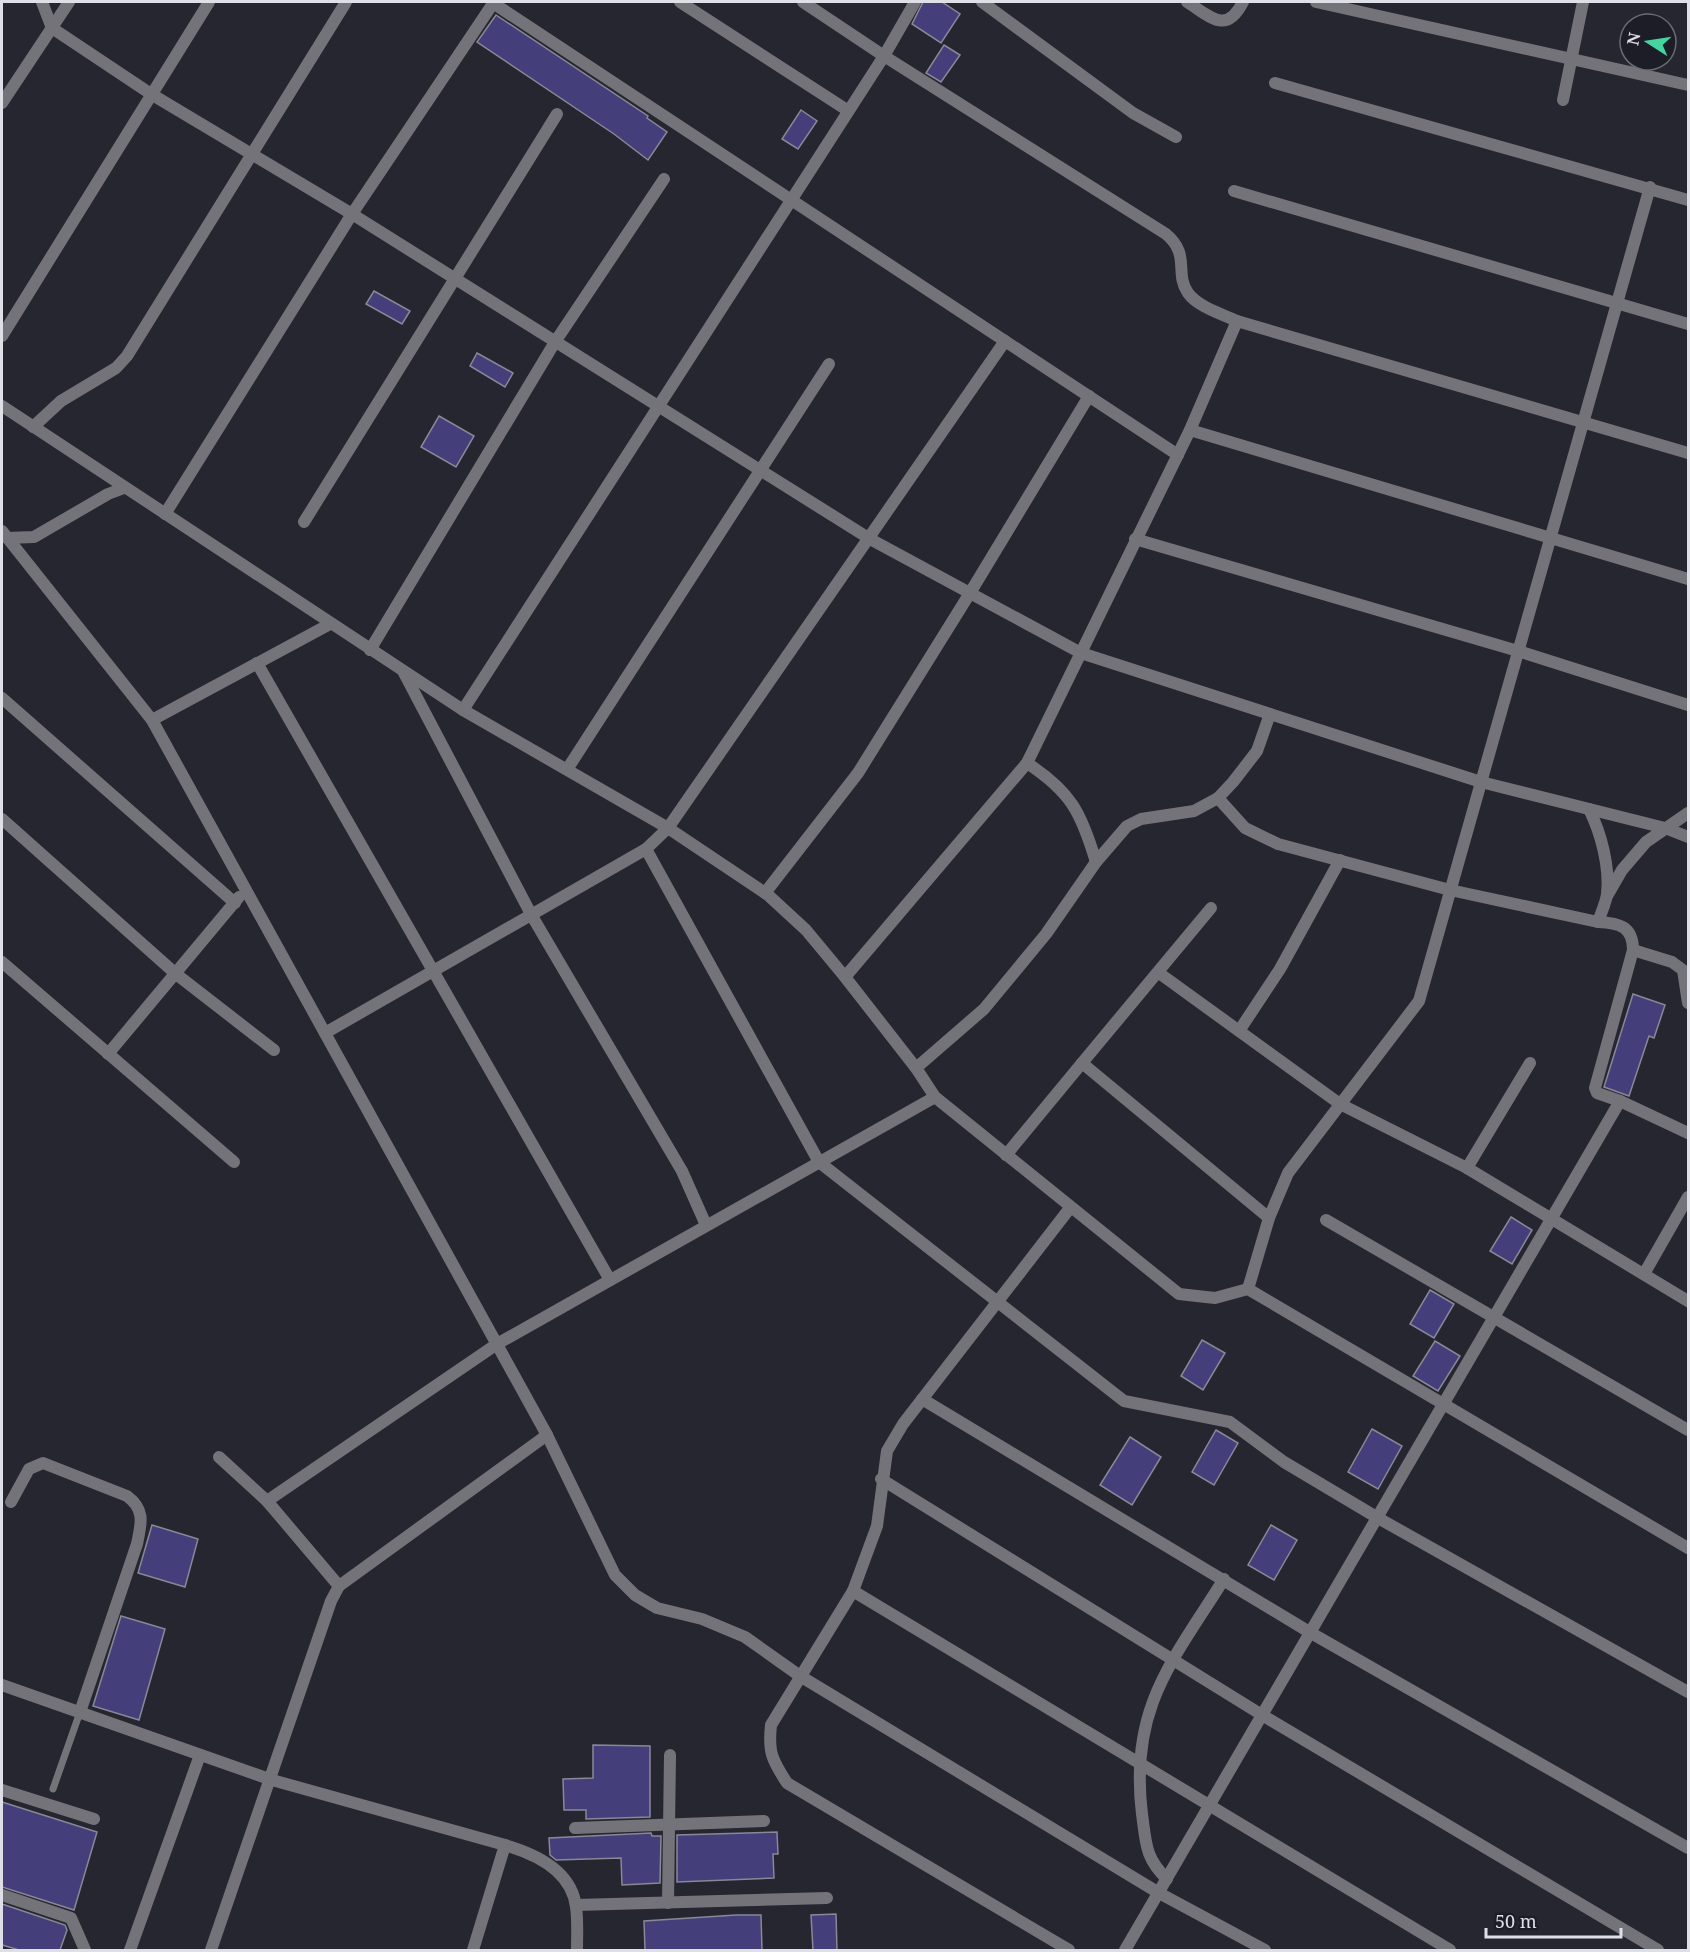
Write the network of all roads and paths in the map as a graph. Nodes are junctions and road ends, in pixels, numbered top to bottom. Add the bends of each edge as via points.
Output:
1 (42, 2) edge
2 (69, 2) edge
3 (209, 2) edge
4 (346, 2) edge
5 (493, 2) edge
6 (680, 2) edge
7 (803, 2) edge
8 (915, 2) edge
9 (982, 2) edge
10 (1187, 2) edge
11 (1243, 2) edge
12 (1316, 2) edge
13 (1583, 2) edge
14 (52, 28) junction
15 (884, 56) junction
16 (1572, 59) junction
17 (1275, 83) dead end
18 (1689, 85) edge
19 (151, 94) junction
20 (1563, 100) dead end
21 (2, 103) edge
22 (847, 110) junction
23 (557, 114) dead end
24 (1176, 136) dead end
25 (252, 154) junction
26 (664, 179) dead end
27 (1650, 187) junction
28 (1234, 191) dead end
29 (790, 199) junction
30 (1689, 200) edge
31 (352, 214) junction
32 (455, 279) junction
33 (1615, 302) junction
34 (1237, 321) junction
35 (1689, 324) edge
36 (2, 336) edge
37 (1005, 341) junction
38 (555, 342) junction
39 (829, 364) dead end
40 (1089, 396) junction
41 (2, 406) edge
42 (659, 407) junction
43 (1582, 424) junction
44 (33, 427) junction
45 (1190, 430) junction
46 (1689, 453) edge
47 (1178, 455) junction
48 (762, 471) junction
49 (124, 488) junction
50 (165, 514) junction
51 (304, 522) dead end
52 (4, 535) edge
53 (1550, 538) junction
54 (870, 539) junction
55 (1135, 539) junction
56 (1689, 579) edge
57 (970, 593) junction
58 (330, 624) junction
59 (370, 650) junction
60 (1518, 651) junction
61 (1080, 653) junction
62 (257, 663) junction
63 (402, 670) junction
64 (2, 698) edge
65 (1689, 705) edge
66 (463, 710) junction
67 (1270, 714) junction
68 (152, 720) junction
69 (1027, 763) junction
70 (568, 768) junction
71 (1482, 782) junction
72 (1218, 798) junction
73 (1589, 809) junction
74 (1689, 813) edge
75 (2, 819) edge
76 (668, 828) junction
77 (1665, 828) junction
78 (1689, 837) edge
79 (646, 849) junction
80 (1341, 860) junction
81 (1095, 862) junction
82 (245, 889) junction
83 (1450, 890) junction
84 (765, 893) junction
85 (1607, 896) junction
86 (235, 903) junction
87 (1210, 908) dead end
88 (532, 916) junction
89 (1598, 922) junction
90 (1633, 950) junction
91 (2, 962) edge
92 (432, 971) junction
93 (1159, 973) junction
94 (176, 974) junction
95 (845, 977) junction
96 (1689, 1003) edge
97 (1239, 1031) junction
98 (325, 1033) junction
99 (274, 1050) dead end
100 (108, 1054) junction
101 (1082, 1063) junction
102 (1530, 1063) dead end
103 (916, 1068) junction
104 (935, 1097) junction
105 (1620, 1101) junction
106 (1340, 1104) junction
107 (1689, 1133) edge
108 (1006, 1155) junction
109 (234, 1162) dead end
110 (819, 1162) junction
111 (1467, 1168) junction
112 (1689, 1197) edge
113 (1070, 1208) junction
114 (1269, 1218) junction
115 (1326, 1220) dead end
116 (1553, 1220) junction
117 (706, 1225) junction
118 (1644, 1274) junction
119 (610, 1280) junction
120 (1248, 1289) junction
121 (997, 1301) junction
122 (1689, 1301) edge
123 (1496, 1317) junction
124 (497, 1344) junction
125 (922, 1399) junction
126 (1445, 1403) junction
127 (1689, 1430) edge
128 (547, 1436) junction
129 (219, 1457) dead end
130 (881, 1479) junction
131 (267, 1501) junction
132 (11, 1502) dead end
133 (1378, 1518) junction
134 (1689, 1548) edge
135 (1224, 1579) junction
136 (339, 1586) junction
137 (853, 1591) junction
138 (1311, 1633) junction
139 (1174, 1660) junction
140 (800, 1676) junction
141 (2, 1685) edge
142 (1689, 1692) edge
143 (80, 1713) junction
144 (1262, 1715) junction
145 (200, 1755) junction
146 (670, 1755) dead end
147 (1139, 1765) junction
148 (272, 1780) junction
149 (53, 1789) dead end
150 (2, 1790) edge
151 (1209, 1806) junction
152 (94, 1819) dead end
153 (764, 1821) dead end
154 (670, 1824) junction
155 (575, 1828) dead end
156 (505, 1845) junction
157 (1689, 1848) edge
158 (1167, 1880) junction
159 (1159, 1893) junction
160 (2, 1895) edge
161 (827, 1898) dead end
162 (668, 1904) junction
163 (576, 1905) junction
164 (85, 1950) edge
165 (130, 1950) edge
166 (211, 1950) edge
167 (473, 1950) edge
168 (577, 1950) edge
169 (1069, 1950) edge
170 (1125, 1950) edge
171 (1265, 1950) edge
172 (1450, 1950) edge
173 (1658, 1950) edge

1 - 14 street
2 - 14 street
3 - 19 street
4 - 25 street
5 - 29 street
5 - 31 street
6 - 22 street
7 - 15 street
8 - 15 street
9 - 24 street via 1133,113
10 - 11 street via 1224,22 1232,18
12 - 16 street
13 - 16 street
14 - 19 street
14 - 21 street
15 - 22 street
15 - 34 street via 1166,234 1177,243 1188,293
16 - 18 street
16 - 20 street
17 - 27 street
19 - 25 street
19 - 36 street
22 - 29 street
23 - 32 street
25 - 31 street
25 - 44 street via 127,356 116,368 61,401
26 - 38 street
27 - 30 street
27 - 33 street
28 - 33 street
29 - 37 street
29 - 42 street
31 - 32 street
31 - 50 street
32 - 38 street
32 - 51 street
33 - 35 street
33 - 43 street
34 - 43 street
34 - 45 street
37 - 40 street
37 - 54 street
38 - 42 street
38 - 59 street
39 - 48 street
40 - 47 street
40 - 57 street
41 - 44 street
42 - 48 street
42 - 66 street
43 - 46 street
43 - 53 street
44 - 49 street
45 - 47 street
45 - 53 street
47 - 55 street
48 - 54 street
48 - 70 street
49 - 50 street
49 - 52 street via 34,537
50 - 58 street
52 - 68 street
53 - 56 street
53 - 60 street
54 - 57 street
54 - 76 street
55 - 60 street
55 - 61 street
57 - 61 street
57 - 84 street via 858,773
58 - 59 street
58 - 62 street
59 - 63 street
60 - 65 street
60 - 71 street
61 - 67 street
61 - 69 street
62 - 68 street
62 - 92 street
63 - 66 street
63 - 88 street
64 - 86 street
66 - 70 street
67 - 71 street
67 - 72 street via 1257,751
68 - 82 street
69 - 81 street via 1052,779 1076,807
69 - 95 street
70 - 76 street
71 - 73 street
71 - 83 street
72 - 80 street via 1245,828 1278,844
72 - 81 street via 1194,810 1141,819 1126,826
73 - 77 street
73 - 85 street via 1598,827
74 - 77 street
75 - 94 street
76 - 79 street
76 - 84 street
77 - 78 street
77 - 85 street via 1646,842 1622,870
79 - 88 street
79 - 110 street
80 - 83 street
80 - 97 street via 1280,969
81 - 103 street via 1046,934 984,1009
82 - 86 street
82 - 98 street
83 - 89 street
83 - 106 street via 1419,1001
84 - 95 street via 806,930
85 - 89 street
86 - 94 street
87 - 93 street
88 - 92 street
88 - 117 street via 682,1172
89 - 90 street via 1620,923 1629,930
90 - 96 street via 1672,962 1683,970
90 - 105 street via 1595,1088 1597,1093
91 - 100 street
92 - 98 street
92 - 119 street
93 - 97 street
93 - 101 street
94 - 99 street
94 - 100 street
95 - 103 street
97 - 106 street
98 - 124 street
100 - 109 street
101 - 108 street
101 - 114 street
102 - 111 street
103 - 104 street
104 - 108 street
104 - 110 street
105 - 107 street
105 - 116 street
106 - 111 street
106 - 114 street via 1288,1173
108 - 113 street
110 - 117 street
110 - 121 street
111 - 116 street
112 - 118 street
113 - 120 street via 1179,1294 1215,1298
113 - 121 street
114 - 120 street
115 - 123 street
116 - 118 street
116 - 123 street
117 - 119 street
118 - 122 street
119 - 124 street
120 - 126 street
121 - 125 street
121 - 133 street via 1124,1401 1230,1422 1284,1462
123 - 126 street
123 - 127 street
124 - 128 street
124 - 131 street
125 - 130 street via 887,1451
125 - 135 street
126 - 133 street
126 - 134 street
128 - 136 street
128 - 140 street via 615,1575 635,1595 657,1608 745,1636
129 - 131 street
130 - 137 street via 877,1526
130 - 139 street
131 - 136 street
132 - 143 street via 29,1469 43,1463 127,1496 136,1502 143,1518
133 - 138 street
133 - 142 street
135 - 138 street
135 - 139 street
136 - 148 street
137 - 140 street
137 - 147 street
138 - 144 street
138 - 157 street
139 - 144 street
139 - 147 street via 1155,1692 1142,1735
140 - 159 street
140 - 169 street via 771,1725 769,1749 774,1765 787,1783
141 - 143 street
143 - 145 street
143 - 149 lane
144 - 151 street
144 - 173 street
145 - 148 street
145 - 165 street
146 - 154 street
147 - 151 street
147 - 158 street via 1151,1864
148 - 156 street
148 - 166 street
150 - 152 street
151 - 158 street
151 - 172 street
153 - 154 street
154 - 155 street
154 - 162 street
156 - 163 street via 546,1861 568,1886
156 - 167 street
158 - 159 street
159 - 170 street
159 - 171 street
160 - 164 street via 71,1918
161 - 162 street
162 - 163 street
163 - 168 street

